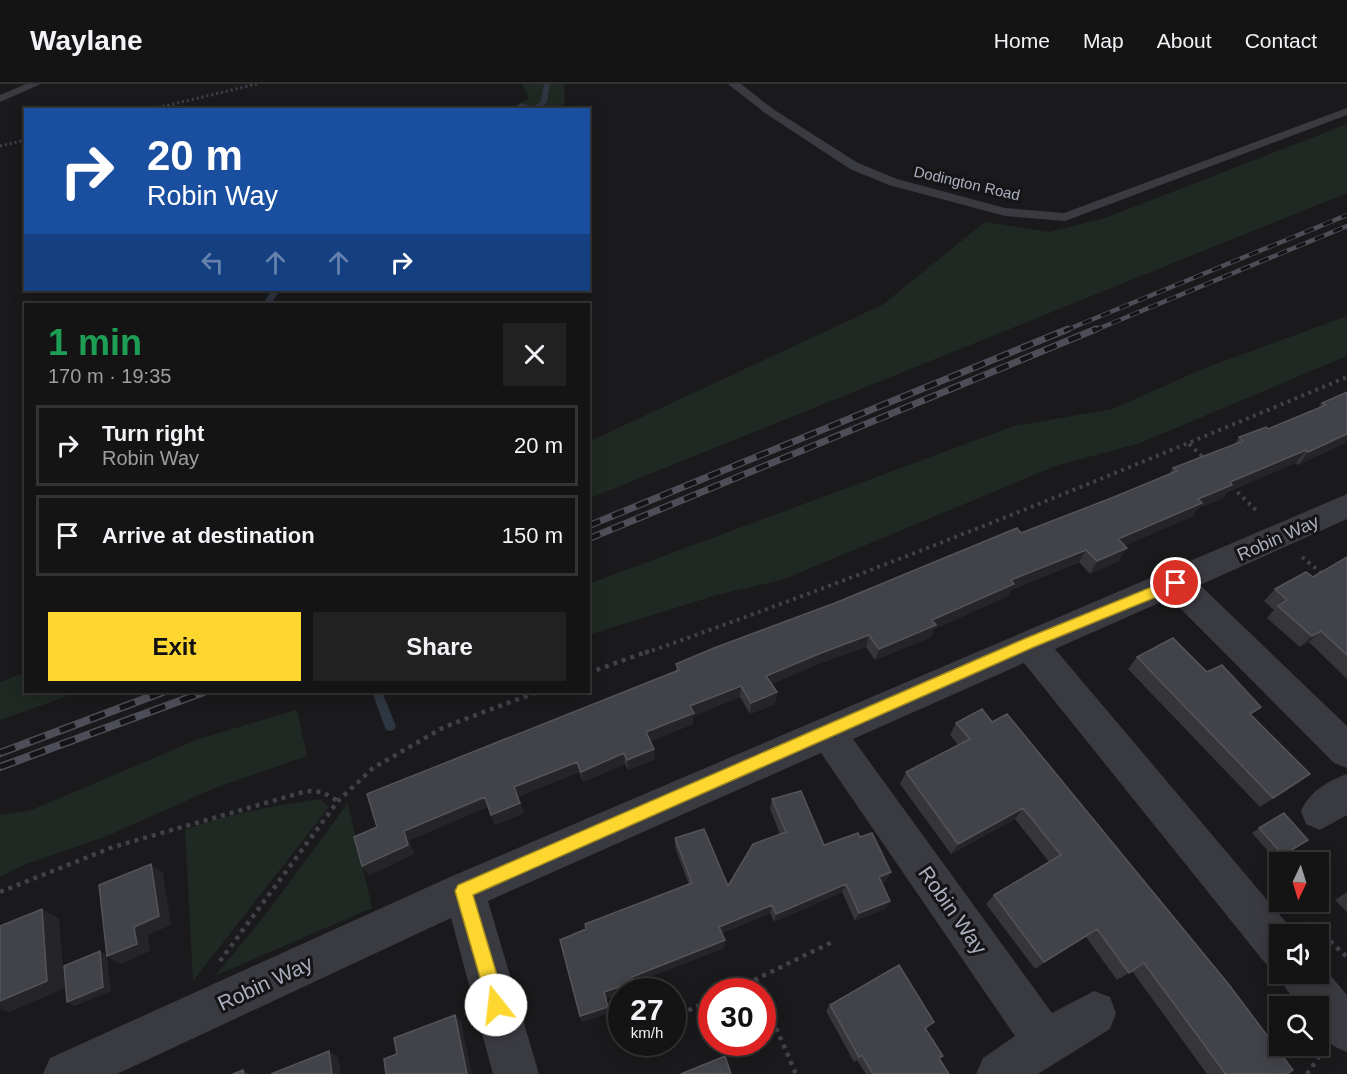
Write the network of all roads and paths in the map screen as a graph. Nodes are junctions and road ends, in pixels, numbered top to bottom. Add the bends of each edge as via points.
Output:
1 (35, 84) edge
2 (257, 84) edge
3 (734, 84) edge
4 (0, 99) edge
5 (156, 108) edge
6 (1347, 111) edge
7 (24, 140) edge
8 (0, 146) edge
9 (1347, 377) edge
10 (1189, 444) junction
11 (1211, 466) edge
12 (1227, 481) edge
13 (1347, 506) edge
14 (1282, 536) junction
15 (1312, 567) dead end
16 (1330, 579) edge
17 (1176, 583) junction
18 (1029, 643) junction
19 (590, 672) edge
20 (534, 693) edge
21 (827, 732) junction
22 (1347, 751) edge
23 (338, 801) junction
24 (464, 891) junction
25 (0, 892) edge
26 (1303, 916) dead end
27 (1269, 935) edge
28 (832, 942) dead end
29 (1347, 957) edge
30 (218, 964) dead end
31 (760, 978) edge
32 (1305, 984) edge
33 (1094, 1013) dead end
34 (776, 1028) edge
35 (1046, 1042) junction
36 (1333, 1044) edge
37 (66, 1074) edge
38 (516, 1074) edge
39 (796, 1074) edge
40 (999, 1074) edge
41 (1307, 1074) edge

1 - 4 lane
2 - 5 path
3 - 6 lane, Dodington Road via 854,166 893,182 1005,212 1065,217
7 - 8 path
9 - 10 path
10 - 11 path
10 - 19 path via 770,609
12 - 14 path
13 - 14 street, Robin Way
14 - 17 street, Robin Way
15 - 16 path
17 - 18 street, Robin Way
17 - 22 street
18 - 21 street, Robin Way
18 - 27 street
20 - 23 path via 444,727 373,768
21 - 24 street, Robin Way
21 - 35 street, Robin Way
23 - 25 path via 322,792 307,791 198,820 112,846
23 - 30 path
24 - 37 street, Robin Way
24 - 38 street
26 - 29 path
28 - 31 path
32 - 36 street
33 - 35 street
34 - 39 path
35 - 40 street
36 - 41 path

